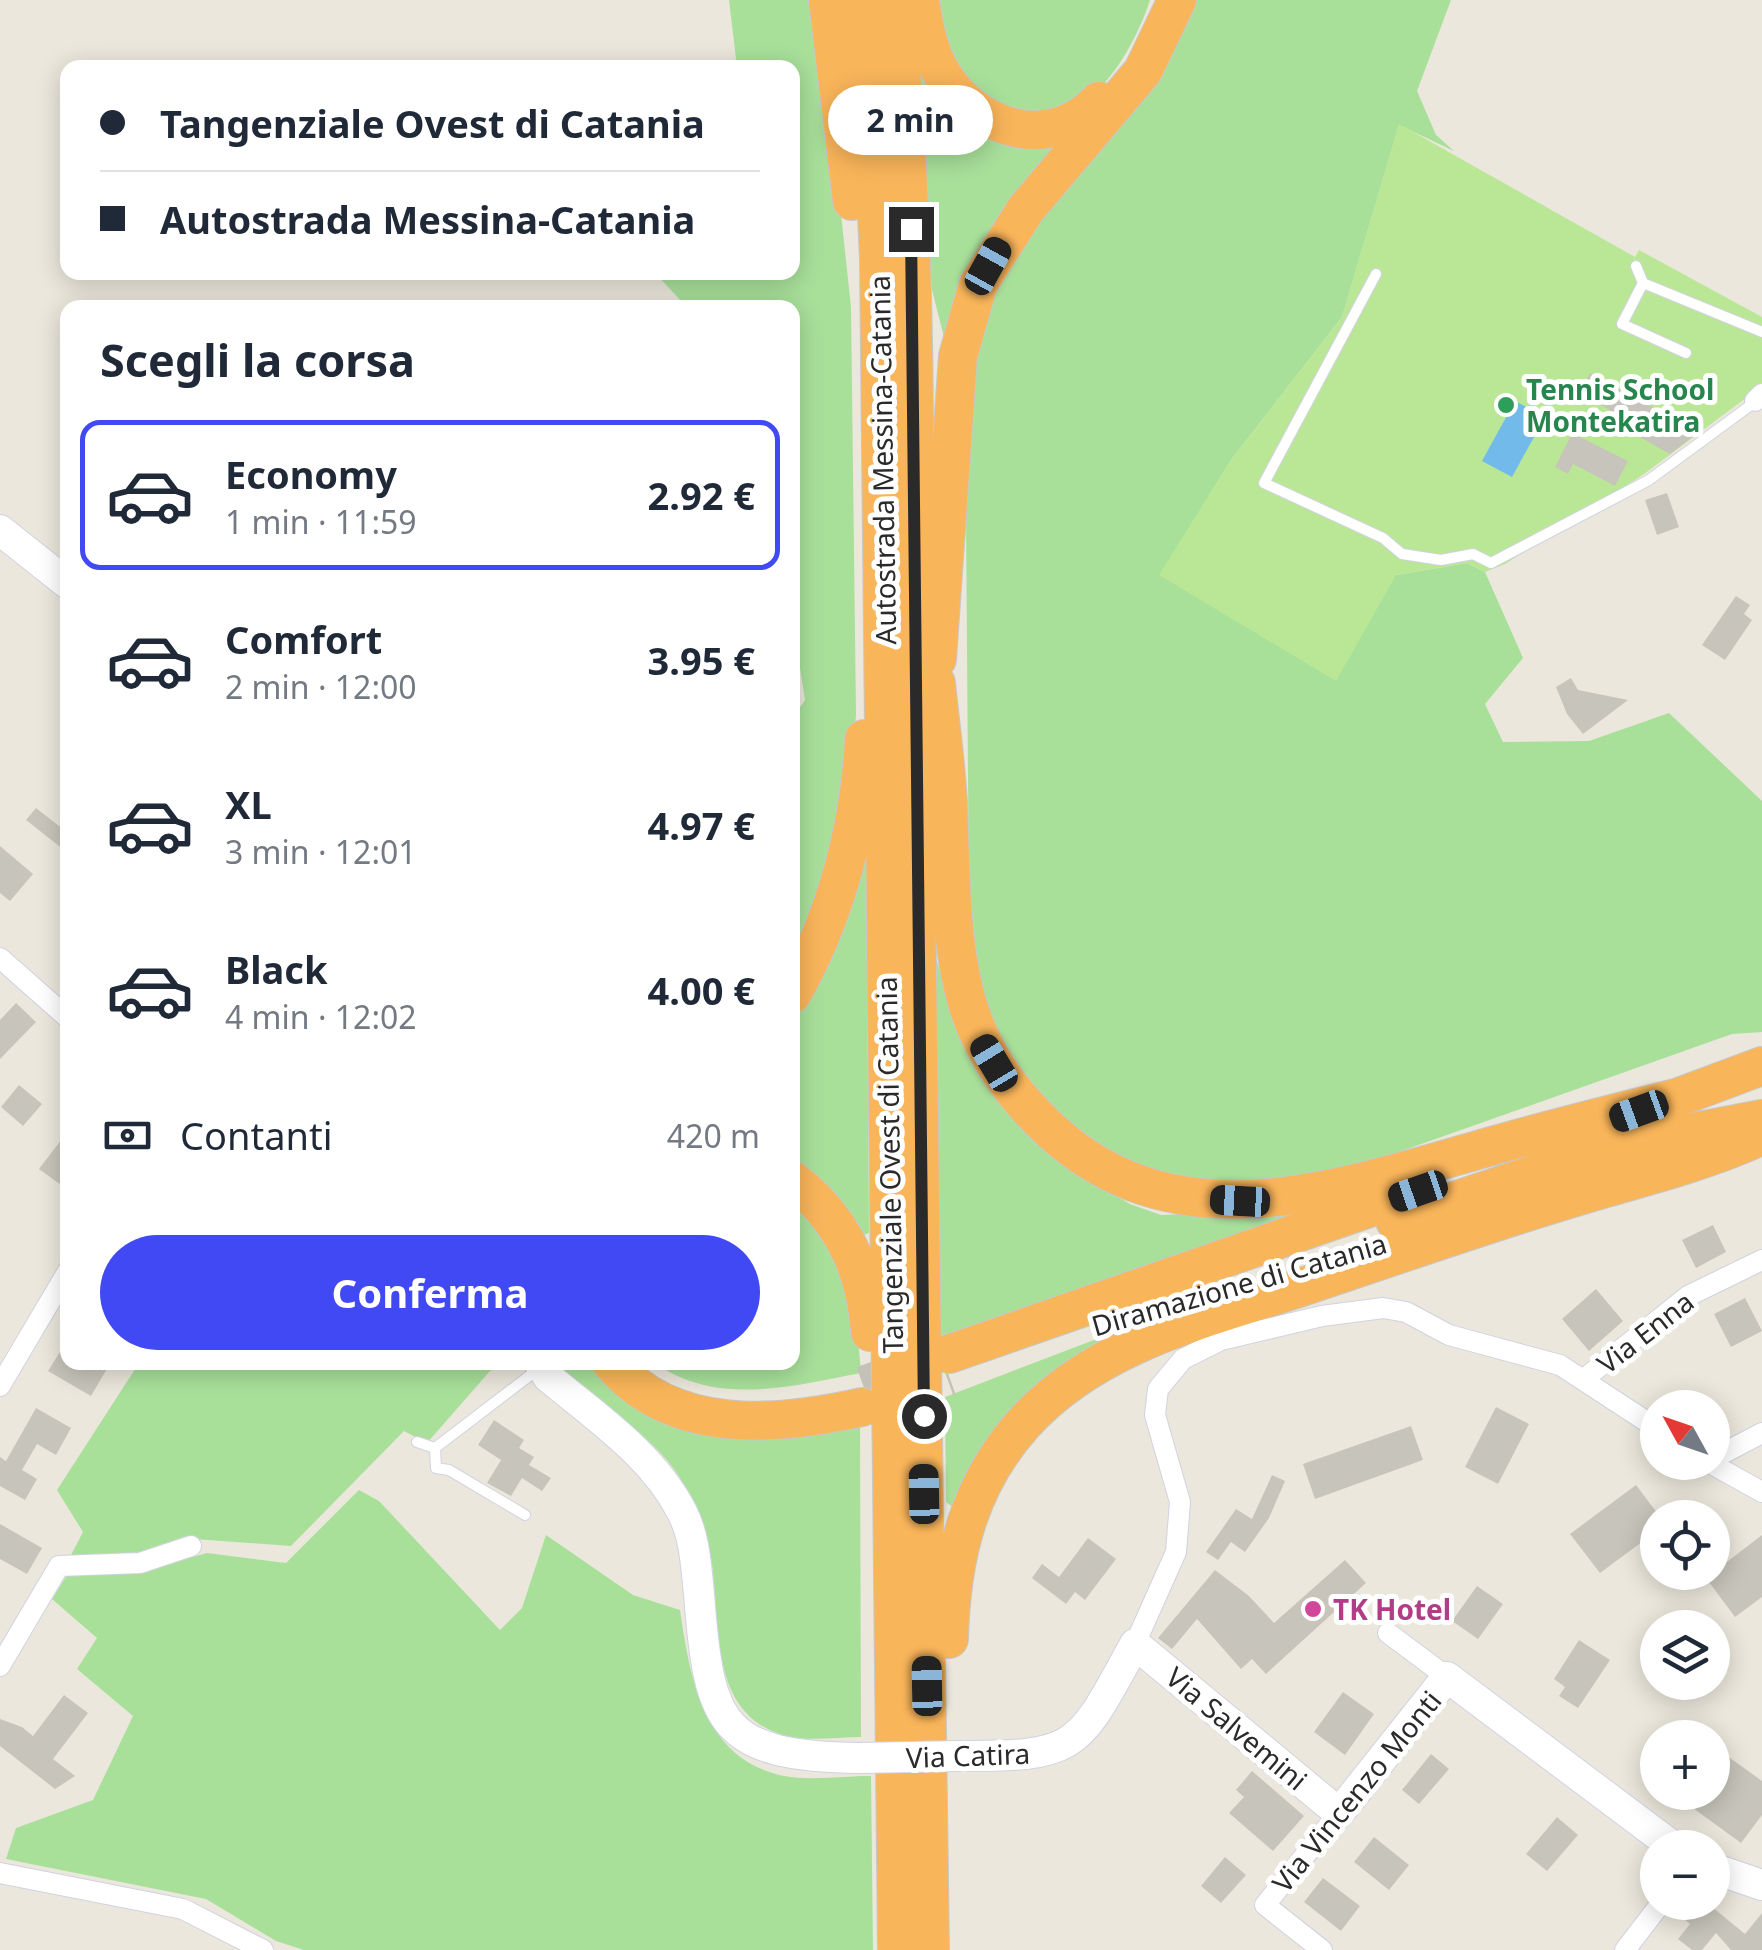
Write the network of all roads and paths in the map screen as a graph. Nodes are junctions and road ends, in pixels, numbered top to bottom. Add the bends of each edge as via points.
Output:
1 (828, 0) edge
2 (860, 0) edge
3 (895, 0) edge
4 (920, 0) edge
5 (1166, 0) edge
6 (1177, 0) edge
7 (1636, 266) dead end
8 (1376, 274) dead end
9 (1643, 283) junction
10 (1762, 332) edge
11 (1686, 354) dead end
12 (1759, 398) edge
13 (880, 416) junction
14 (880, 467) junction
15 (0, 530) edge
16 (60, 578) edge
17 (912, 680) junction
18 (0, 958) edge
19 (800, 976) edge
20 (60, 1011) edge
21 (1762, 1047) edge
22 (1762, 1066) edge
23 (1676, 1098) junction
24 (1562, 1126) junction
25 (1758, 1133) edge
26 (1454, 1178) junction
27 (800, 1187) edge
28 (1762, 1260) edge
29 (60, 1283) edge
30 (6, 1359) edge
31 (534, 1370) edge
32 (545, 1370) edge
33 (620, 1370) edge
34 (651, 1370) edge
35 (1584, 1380) junction
36 (0, 1386) edge
37 (1640, 1417) edge
38 (1762, 1433) edge
39 (417, 1442) dead end
40 (435, 1448) junction
41 (1730, 1450) edge
42 (1730, 1473) edge
43 (1762, 1492) edge
44 (525, 1515) dead end
45 (192, 1546) dead end
46 (1388, 1633) dead end
47 (1136, 1644) junction
48 (0, 1666) edge
49 (1447, 1678) junction
50 (894, 1686) junction
51 (1340, 1812) junction
52 (1651, 1830) edge
53 (0, 1874) edge
54 (1730, 1874) edge
55 (1762, 1885) edge
56 (1648, 1920) edge
57 (262, 1950) edge
58 (897, 1950) edge
59 (932, 1950) edge
60 (1322, 1950) edge
61 (1625, 1950) edge

1 - 13 highway
2 - 13 highway, Autostrada Messina-Catania via 870,70
3 - 17 highway, Autostrada Messina-Catania via 909,159
4 - 5 highway via 934,58 962,99 998,123 1045,132 1079,120 1134,65
6 - 17 highway via 1143,70 1026,209 978,285 958,356
7 - 9 lane
8 - 12 lane via 1264,482 1383,538 1402,554 1442,560 1473,554 1491,563 1649,480
9 - 10 lane
9 - 11 lane via 1622,324
13 - 14 highway, Autostrada Messina-Catania
14 - 17 highway, Autostrada Messina-Catania
14 - 19 highway via 867,565 857,808 831,906
15 - 16 street
17 - 24 highway via 948,804 948,897 964,994 981,1042 1007,1084 1082,1156 1174,1194 1268,1200 1368,1181
17 - 50 highway, Tangenziale Ovest di Catania
17 - 59 highway, Tangenziale Ovest di Catania
18 - 20 street
21 - 24 highway
22 - 23 highway, Diramazione di Catania
23 - 24 highway
23 - 26 highway, Diramazione di Catania
24 - 26 highway
25 - 26 highway, Diramazione di Catania via 1611,1148 1086,1329 949,1365
25 - 59 highway via 1703,1161 1163,1333 1092,1367 1036,1412 985,1478 957,1550 948,1660 948,1884
27 - 50 highway via 845,1237 868,1302 875,1564
28 - 35 street, Via Enna via 1688,1296
29 - 30 street
30 - 36 street
31 - 40 lane
32 - 47 street, Via Catira, bridge via 654,1470 684,1515 695,1549 705,1675 714,1702 767,1749 798,1757 1028,1756 1063,1746 1090,1722
33 - 34 highway via 644,1392 702,1416 775,1422 862,1396 729,1403 686,1392
35 - 37 street
35 - 47 street, Via Catira via 1560,1365 1448,1335 1406,1312 1383,1308 1220,1340 1182,1359 1158,1389 1156,1415 1180,1502 1176,1552
38 - 41 street
39 - 40 lane
40 - 44 lane via 436,1468
42 - 43 street
45 - 48 street via 140,1563 59,1566
46 - 49 street
47 - 51 street, Via Salvemini
49 - 51 street, Via Vincenzo Monti
49 - 52 street
50 - 58 highway, Tangenziale Ovest di Catania
51 - 60 street, Via Vincenzo Monti via 1265,1906
53 - 57 street via 183,1909
54 - 55 street
56 - 61 street

